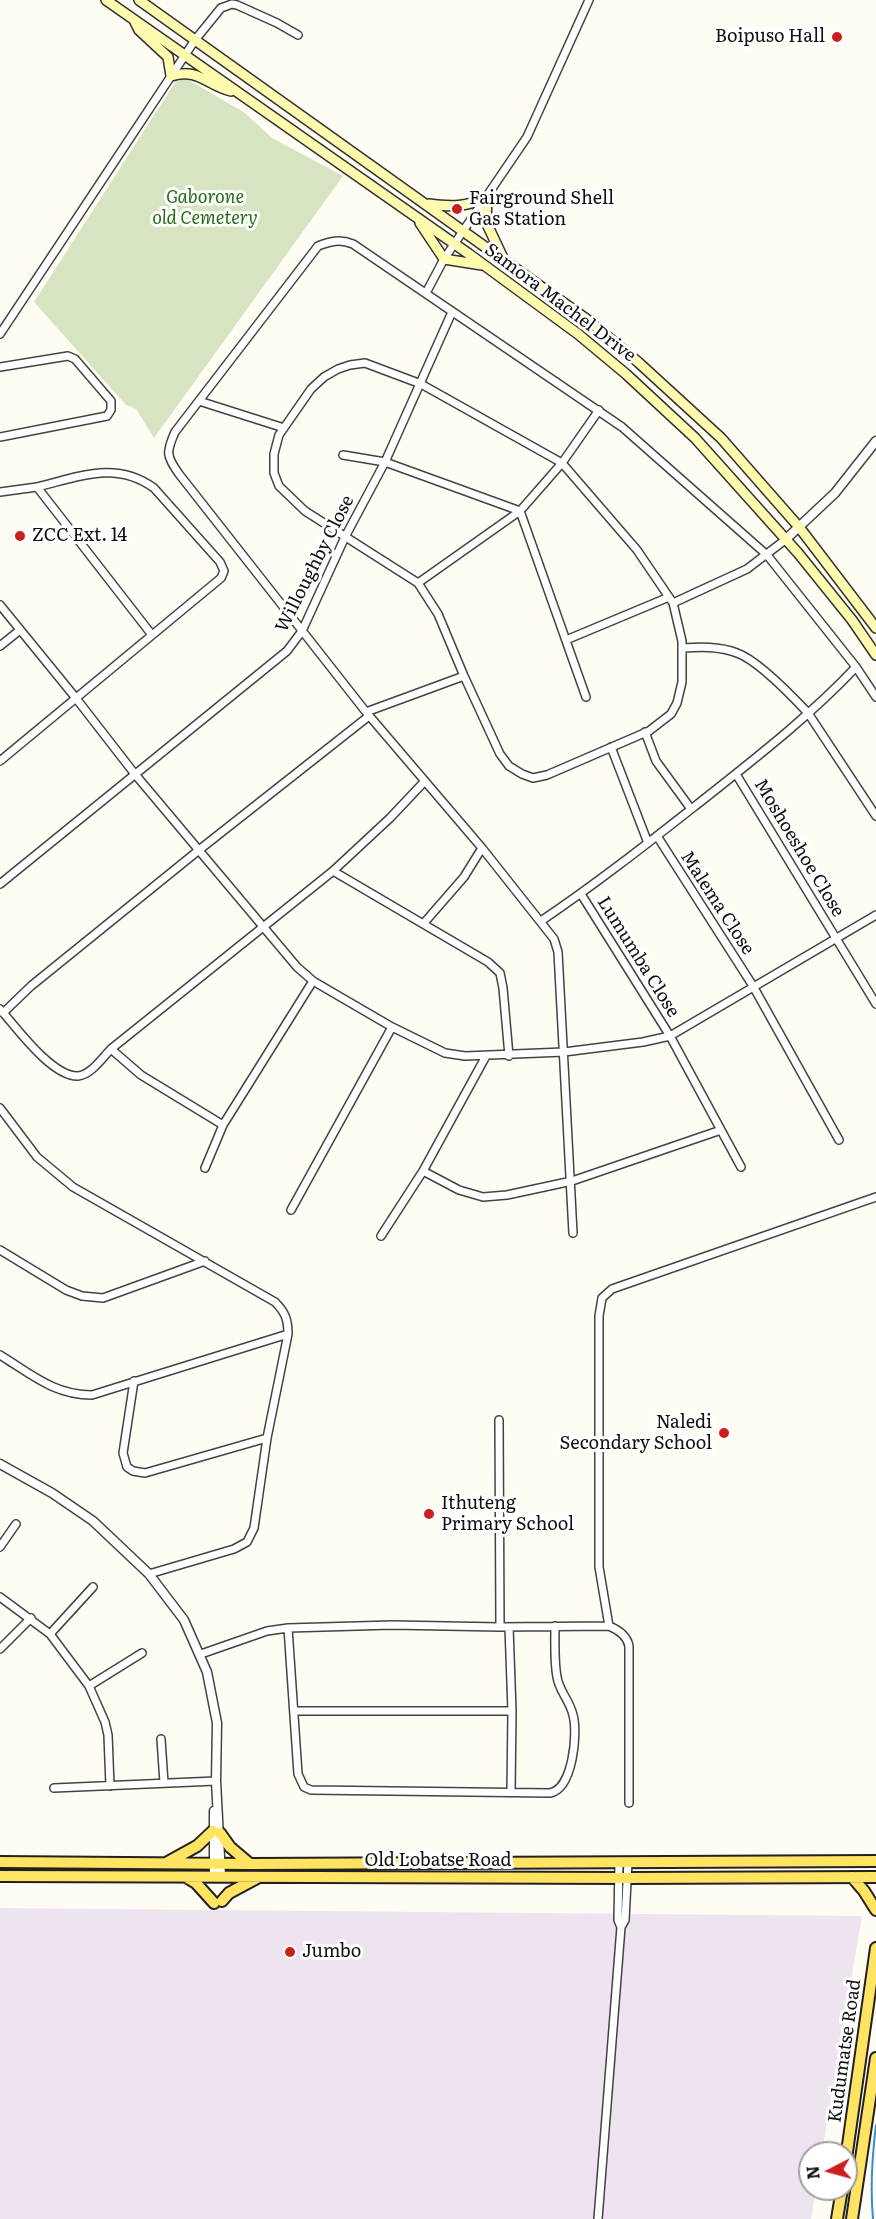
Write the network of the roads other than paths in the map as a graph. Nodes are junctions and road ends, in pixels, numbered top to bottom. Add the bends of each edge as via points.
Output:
1 (106, 0) edge
2 (139, 0) edge
3 (589, 0) edge
4 (134, 20) junction
5 (298, 35) dead end
6 (195, 40) junction
7 (185, 54) junction
8 (171, 76) junction
9 (237, 91) junction
10 (487, 197) junction
11 (426, 204) junction
12 (418, 219) junction
13 (464, 231) junction
14 (455, 244) junction
15 (444, 259) junction
16 (504, 260) junction
17 (482, 265) junction
18 (426, 293) junction
19 (452, 312) junction
20 (0, 334) edge
21 (0, 367) edge
22 (421, 384) junction
23 (199, 401) junction
24 (599, 410) junction
25 (284, 428) junction
26 (0, 437) edge
27 (876, 441) edge
28 (343, 455) dead end
29 (385, 462) junction
30 (562, 463) junction
31 (37, 487) junction
32 (0, 492) edge
33 (519, 511) junction
34 (799, 527) junction
35 (345, 537) junction
36 (785, 540) junction
37 (767, 555) junction
38 (418, 583) junction
39 (671, 600) junction
40 (0, 605) edge
41 (876, 628) edge
42 (20, 630) junction
43 (302, 631) junction
44 (152, 635) junction
45 (566, 640) junction
46 (0, 646) edge
47 (682, 648) junction
48 (876, 655) edge
49 (856, 667) junction
50 (464, 676) junction
51 (75, 697) junction
52 (586, 697) dead end
53 (876, 697) edge
54 (808, 713) junction
55 (367, 714) junction
56 (645, 732) junction
57 (611, 747) junction
58 (0, 761) edge
59 (134, 773) junction
60 (736, 774) junction
61 (424, 782) junction
62 (691, 809) junction
63 (876, 816) edge
64 (657, 836) junction
65 (648, 843) junction
66 (482, 848) junction
67 (198, 850) junction
68 (333, 871) junction
69 (0, 884) edge
70 (581, 894) junction
71 (876, 915) edge
72 (541, 921) junction
73 (424, 923) junction
74 (262, 926) junction
75 (837, 939) junction
76 (313, 981) junction
77 (753, 986) junction
78 (876, 1004) edge
79 (2, 1011) edge
80 (392, 1027) junction
81 (670, 1036) junction
82 (111, 1049) junction
83 (564, 1052) junction
84 (486, 1056) junction
85 (508, 1056) junction
86 (1, 1111) edge
87 (223, 1125) junction
88 (721, 1130) junction
89 (839, 1140) dead end
90 (741, 1167) dead end
91 (205, 1168) dead end
92 (423, 1171) junction
93 (572, 1181) junction
94 (876, 1197) edge
95 (291, 1210) dead end
96 (573, 1233) dead end
97 (381, 1236) dead end
98 (0, 1250) edge
99 (205, 1261) junction
100 (288, 1334) junction
101 (0, 1354) edge
102 (134, 1381) junction
103 (499, 1420) dead end
104 (267, 1438) junction
105 (0, 1464) edge
106 (16, 1524) dead end
107 (0, 1547) edge
108 (149, 1574) junction
109 (93, 1587) dead end
110 (0, 1597) edge
111 (31, 1618) junction
112 (555, 1626) junction
113 (609, 1626) junction
114 (509, 1627) junction
115 (288, 1628) junction
116 (500, 1628) junction
117 (50, 1634) junction
118 (0, 1649) edge
119 (142, 1653) dead end
120 (201, 1654) junction
121 (89, 1686) junction
122 (294, 1711) junction
123 (512, 1711) junction
124 (161, 1739) dead end
125 (216, 1781) junction
126 (164, 1783) junction
127 (110, 1786) junction
128 (54, 1788) dead end
129 (511, 1792) junction
130 (629, 1803) dead end
131 (216, 1832) junction
132 (876, 1861) edge
133 (0, 1862) edge
134 (623, 1862) junction
135 (165, 1863) junction
136 (217, 1863) junction
137 (250, 1864) junction
138 (0, 1876) edge
139 (185, 1876) junction
140 (218, 1876) junction
141 (260, 1876) junction
142 (852, 1877) junction
143 (876, 1877) edge
144 (623, 1878) junction
145 (876, 1910) edge
146 (876, 1948) edge
147 (876, 2058) edge
148 (849, 2141) edge
149 (840, 2201) edge
150 (598, 2219) edge
151 (837, 2219) edge
152 (852, 2219) edge

1 - 4 main road, Samora Machel Drive
2 - 6 main road, Samora Machel Drive
3 - 10 street via 527,137
4 - 7 main road, Samora Machel Drive
4 - 8 main road via 168,57
5 - 6 street via 232,4 221,8
6 - 7 street
6 - 11 main road, Samora Machel Drive
7 - 8 street
7 - 9 main road, Samora Machel Drive
8 - 9 main road via 194,74 224,90
8 - 20 street
9 - 12 main road, Samora Machel Drive
10 - 11 main road via 456,207
10 - 13 street
10 - 16 main road via 486,222
11 - 13 main road, Samora Machel Drive
12 - 14 main road, Samora Machel Drive
12 - 15 main road
13 - 14 street
13 - 16 main road, Samora Machel Drive
14 - 15 street
14 - 17 main road, Samora Machel Drive
15 - 17 main road
15 - 18 street
16 - 34 main road, Samora Machel Drive via 638,362 721,438
17 - 36 main road, Samora Machel Drive via 627,374 695,438
18 - 19 street
18 - 23 street via 353,244 342,240 318,246
19 - 22 street, Willoughby Close
19 - 24 street
21 - 26 street via 75,358 111,401 111,410 107,416
22 - 25 street via 365,363 350,364 324,377 311,389
22 - 29 street, Willoughby Close
22 - 30 street
23 - 25 street
23 - 43 street via 175,432 169,445 170,462
24 - 30 street
24 - 37 street
25 - 35 street via 274,454 279,486 305,511
27 - 34 street via 856,470
28 - 29 street
29 - 33 street
29 - 35 street, Willoughby Close
30 - 33 street
30 - 39 street via 638,550
31 - 32 street
31 - 44 street
31 - 44 street via 89,473 111,472 141,478 220,562 224,571 221,578
33 - 38 street
33 - 45 street
34 - 36 street
34 - 41 main road, Samora Machel Drive
35 - 38 street
35 - 43 street, Willoughby Close
36 - 37 street
36 - 48 main road, Samora Machel Drive
37 - 39 street via 747,569
37 - 49 street
38 - 50 street via 438,614
39 - 45 street
39 - 47 street
40 - 42 street
42 - 46 street
42 - 51 street
43 - 55 street
43 - 59 street, Willoughby Close via 266,669
44 - 51 street
45 - 52 street
47 - 54 street via 715,647 739,653
47 - 56 street via 682,682 677,703 660,724
49 - 53 street
49 - 54 street
50 - 55 street
50 - 57 street via 500,754 522,774 533,778 547,775
51 - 58 street
51 - 59 street
54 - 60 street
54 - 63 street
55 - 61 street
55 - 67 street
56 - 57 street
56 - 62 street via 656,761
57 - 65 street
59 - 67 street
59 - 69 street, Willoughby Close
60 - 62 street
60 - 75 street, Moshoeshoe Close
61 - 66 street
61 - 68 street
62 - 64 street
64 - 65 street
64 - 77 street, Malema Close
65 - 70 street
66 - 72 street
66 - 73 street via 464,877
67 - 74 street
67 - 79 street
68 - 73 street
68 - 74 street
70 - 72 street
70 - 81 street, Lumumba Close
71 - 75 street
72 - 83 street via 558,952
73 - 85 street via 500,973
74 - 76 street
74 - 82 street
75 - 77 street
75 - 78 street, Moshoeshoe Close
76 - 80 street
76 - 87 street
77 - 81 street
77 - 89 street, Malema Close
79 - 82 street via 50,1064 64,1072 78,1076 88,1072
80 - 84 street via 445,1053
80 - 95 street
81 - 83 street
81 - 88 street, Lumumba Close
82 - 87 street via 141,1075
83 - 85 street
83 - 93 street
84 - 85 street
84 - 92 street
86 - 99 street via 37,1157 73,1187
87 - 91 street
88 - 90 street, Lumumba Close
88 - 93 street
92 - 93 street via 459,1190 483,1197
92 - 97 street
93 - 96 street
94 - 113 street via 612,1289 602,1298 599,1567
98 - 99 street via 66,1290 103,1298
99 - 100 street via 275,1302 284,1311
100 - 102 street
100 - 104 street
101 - 102 street via 58,1390 74,1395 92,1395
102 - 104 street via 123,1453 127,1467 133,1471 145,1473
103 - 116 street
104 - 108 street via 254,1528 247,1542
105 - 108 street via 52,1492 93,1521
106 - 107 street
108 - 120 street via 184,1620
109 - 117 street
110 - 111 street
111 - 117 street
111 - 118 street
112 - 113 street
112 - 114 street
112 - 129 street via 556,1676 573,1715 572,1759 564,1782 554,1792
113 - 130 street via 622,1633 629,1646
114 - 116 street
114 - 123 street
115 - 116 street
115 - 120 street
115 - 122 street
117 - 121 street
119 - 121 street
120 - 125 street via 217,1723
121 - 127 street via 108,1735
122 - 123 street
122 - 129 street via 298,1774 304,1788
123 - 129 street
124 - 126 street
125 - 126 street
125 - 131 street
126 - 127 street
127 - 128 street
131 - 135 main road
131 - 136 street
131 - 137 main road
132 - 134 main road, Old Lobatse Road
133 - 135 main road, Old Lobatse Road
134 - 137 main road, Old Lobatse Road
134 - 144 street
135 - 136 main road, Old Lobatse Road
136 - 137 main road, Old Lobatse Road
136 - 140 street
138 - 139 main road, Old Lobatse Road
139 - 140 main road, Old Lobatse Road
139 - 141 main road via 218,1902
140 - 141 main road, Old Lobatse Road
141 - 144 main road, Old Lobatse Road
142 - 143 main road, Old Lobatse Road
142 - 144 main road, Old Lobatse Road
142 - 145 main road
144 - 150 street via 625,1920 621,1927
146 - 148 main road, Kudumatse Road
147 - 152 main road, Kudumatse Road
149 - 151 main road

